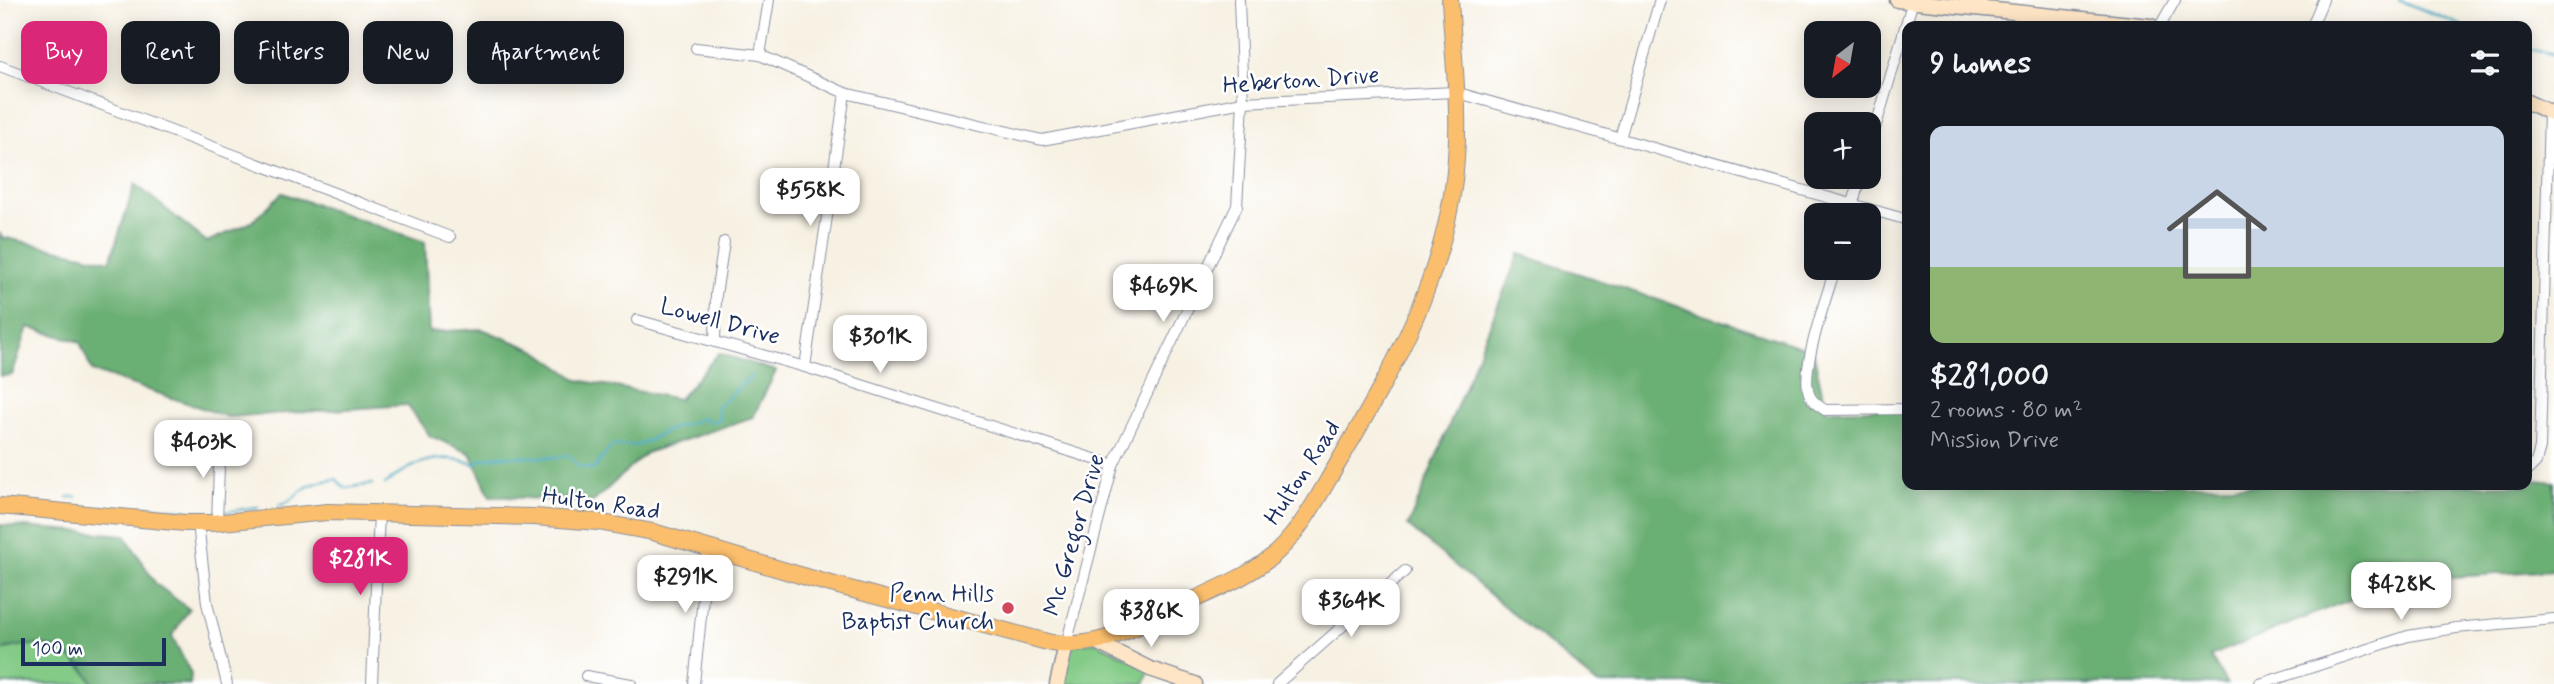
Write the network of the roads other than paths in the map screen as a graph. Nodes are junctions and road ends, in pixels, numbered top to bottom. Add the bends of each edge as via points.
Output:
1 (769, 0) edge
2 (1239, 0) edge
3 (1450, 0) edge
4 (1660, 0) edge
5 (1897, 0) edge
6 (2175, 0) edge
7 (2323, 0) edge
8 (1912, 4) junction
9 (1907, 21) edge
10 (2097, 21) edge
11 (2163, 21) edge
12 (2314, 21) edge
13 (1902, 38) edge
14 (696, 48) dead end
15 (760, 55) junction
16 (0, 66) edge
17 (1455, 92) junction
18 (845, 93) junction
19 (1243, 102) junction
20 (2532, 104) edge
21 (1880, 112) edge
22 (2551, 113) edge
23 (1620, 138) junction
24 (1826, 203) edge
25 (1881, 216) edge
26 (1902, 219) edge
27 (450, 237) dead end
28 (724, 242) dead end
29 (1832, 280) edge
30 (637, 320) dead end
31 (715, 342) junction
32 (805, 367) junction
33 (1902, 409) edge
34 (220, 439) dead end
35 (1113, 465) junction
36 (2532, 466) edge
37 (0, 506) edge
38 (379, 512) junction
39 (217, 522) junction
40 (198, 523) junction
41 (708, 549) junction
42 (1405, 571) dead end
43 (2554, 619) edge
44 (1096, 642) junction
45 (1066, 645) junction
46 (586, 676) dead end
47 (227, 684) edge
48 (372, 684) edge
49 (631, 684) edge
50 (694, 684) edge
51 (1056, 684) edge
52 (1195, 684) edge
53 (1278, 684) edge
54 (2260, 684) edge

1 - 15 street
2 - 19 street, Mc Gregor Drive
3 - 17 main road, Hulton Road
4 - 23 street
5 - 8 main road
6 - 11 street
7 - 12 street
8 - 9 street
8 - 10 main road
13 - 21 street
14 - 15 street, Heberton Drive
15 - 18 street, Heberton Drive
16 - 27 street
17 - 19 street, Heberton Drive
17 - 23 street, Heberton Drive
17 - 44 main road, Hulton Road via 1457,158 1439,253 1392,370 1306,517 1276,553 1248,572
18 - 19 street, Heberton Drive via 1042,140
18 - 32 street
19 - 35 street, Mc Gregor Drive via 1237,206
20 - 22 main road
22 - 36 street via 2540,448
23 - 24 street, Heberton Drive
25 - 26 street, Heberton Drive
28 - 31 street
29 - 33 street via 1807,374 1808,394 1825,410
30 - 31 street, Lowell Drive
31 - 32 street, Lowell Drive
32 - 35 street, Lowell Drive
34 - 39 street
35 - 45 street, Mc Gregor Drive
37 - 40 main road, Hulton Road
38 - 39 main road, Hulton Road
38 - 41 main road, Hulton Road via 598,522
38 - 48 street
39 - 40 main road, Hulton Road
40 - 47 street via 209,614
41 - 45 main road, Hulton Road
41 - 50 street
42 - 53 street
43 - 54 street via 2408,636
44 - 45 main road, Hulton Road
44 - 52 main road
45 - 51 main road
46 - 49 street

